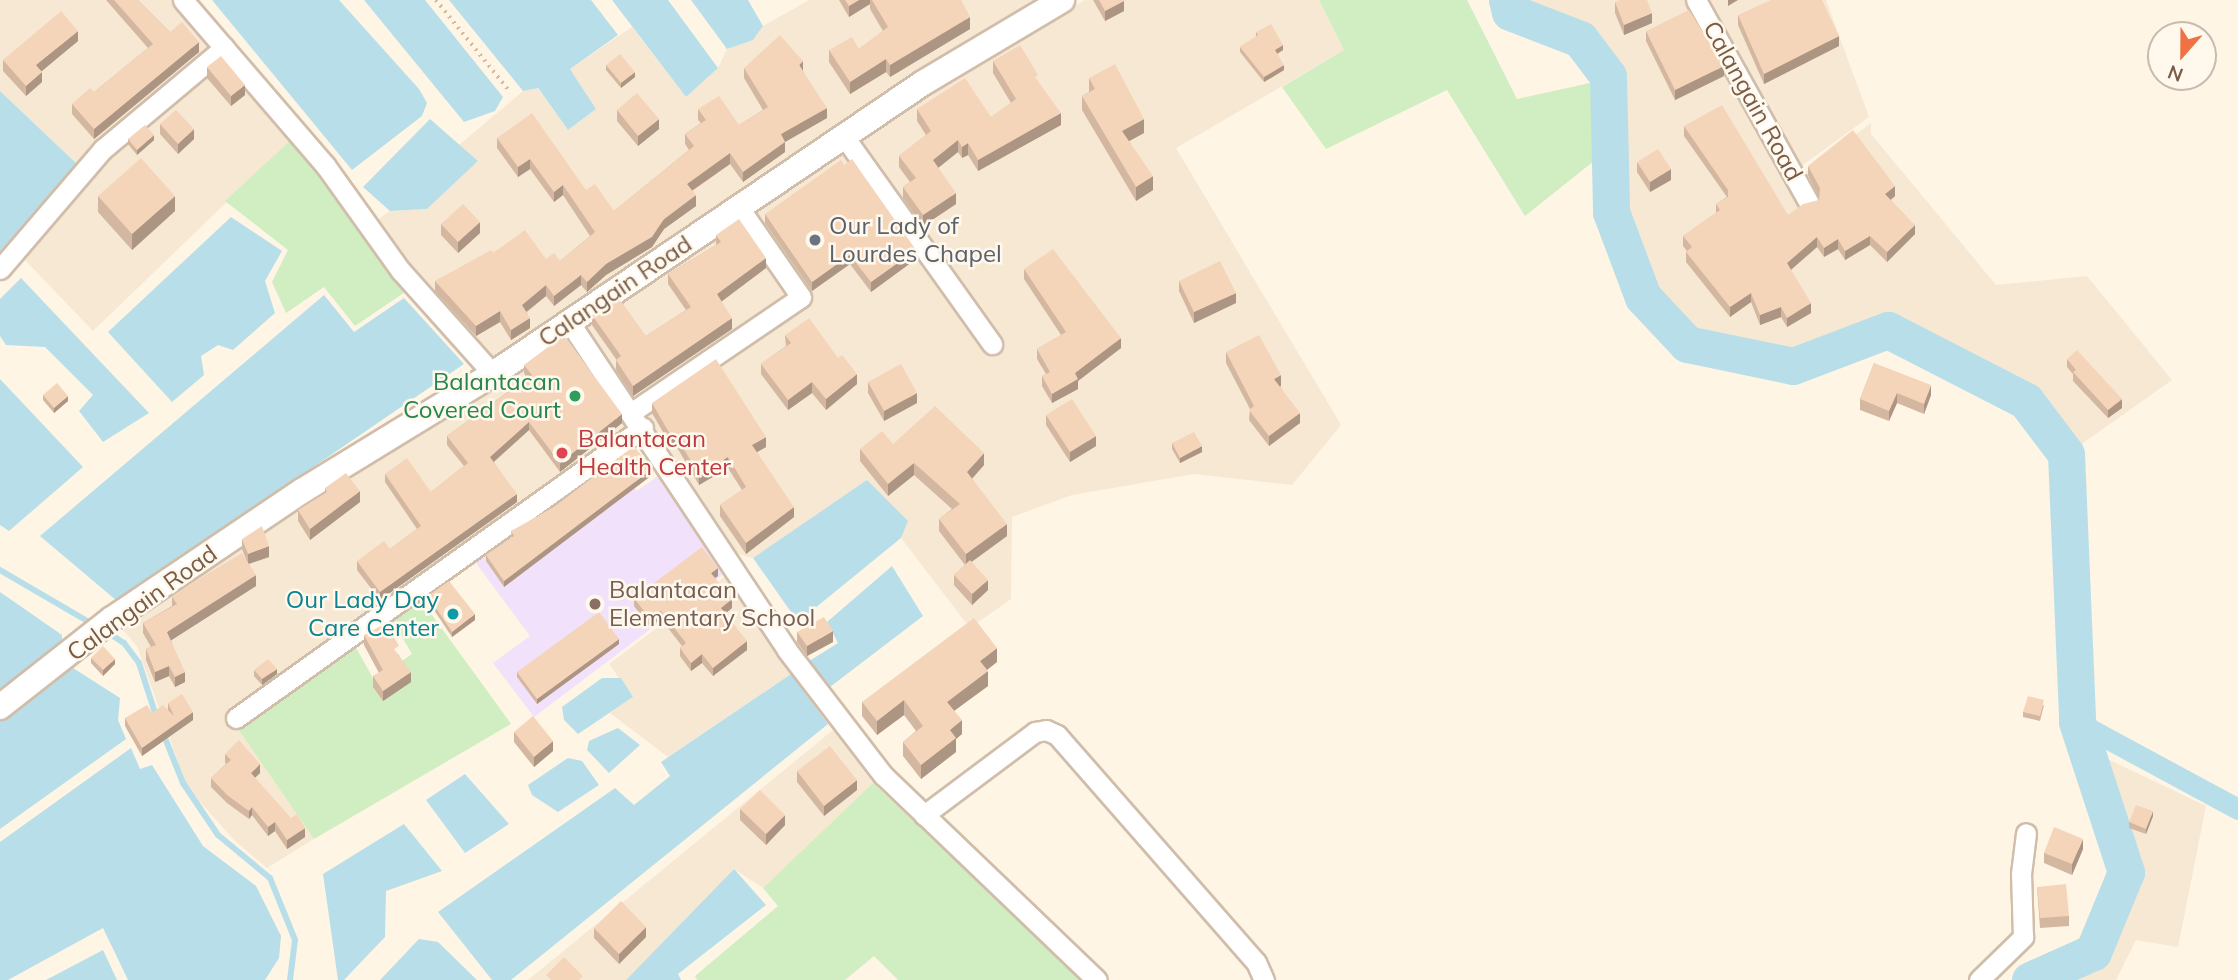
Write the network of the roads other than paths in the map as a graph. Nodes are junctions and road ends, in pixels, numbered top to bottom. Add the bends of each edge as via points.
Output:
1 (183, 0) edge
2 (1062, 0) edge
3 (1696, 0) edge
4 (224, 48) junction
5 (843, 135) junction
6 (1810, 203) edge
7 (738, 206) junction
8 (0, 269) edge
9 (570, 323) junction
10 (992, 344) dead end
11 (493, 374) junction
12 (637, 420) junction
13 (0, 707) edge
14 (236, 718) dead end
15 (924, 815) junction
16 (2026, 833) dead end
17 (1097, 980) edge
18 (1264, 980) edge
19 (1979, 980) edge

1 - 4 street
2 - 5 street, Calangain Road
3 - 6 street, Calangain Road
4 - 8 street via 103,149
4 - 11 street via 325,165 401,271
5 - 7 street, Calangain Road
5 - 10 street
7 - 9 street, Calangain Road
7 - 12 street via 801,297
9 - 11 street, Calangain Road
9 - 12 street
11 - 13 street, Calangain Road via 302,491 112,619
12 - 14 street
12 - 15 street via 787,650 883,775
15 - 17 street
15 - 18 street via 1035,732 1046,730 1058,736 1256,962
16 - 19 street via 2021,874 2023,937

